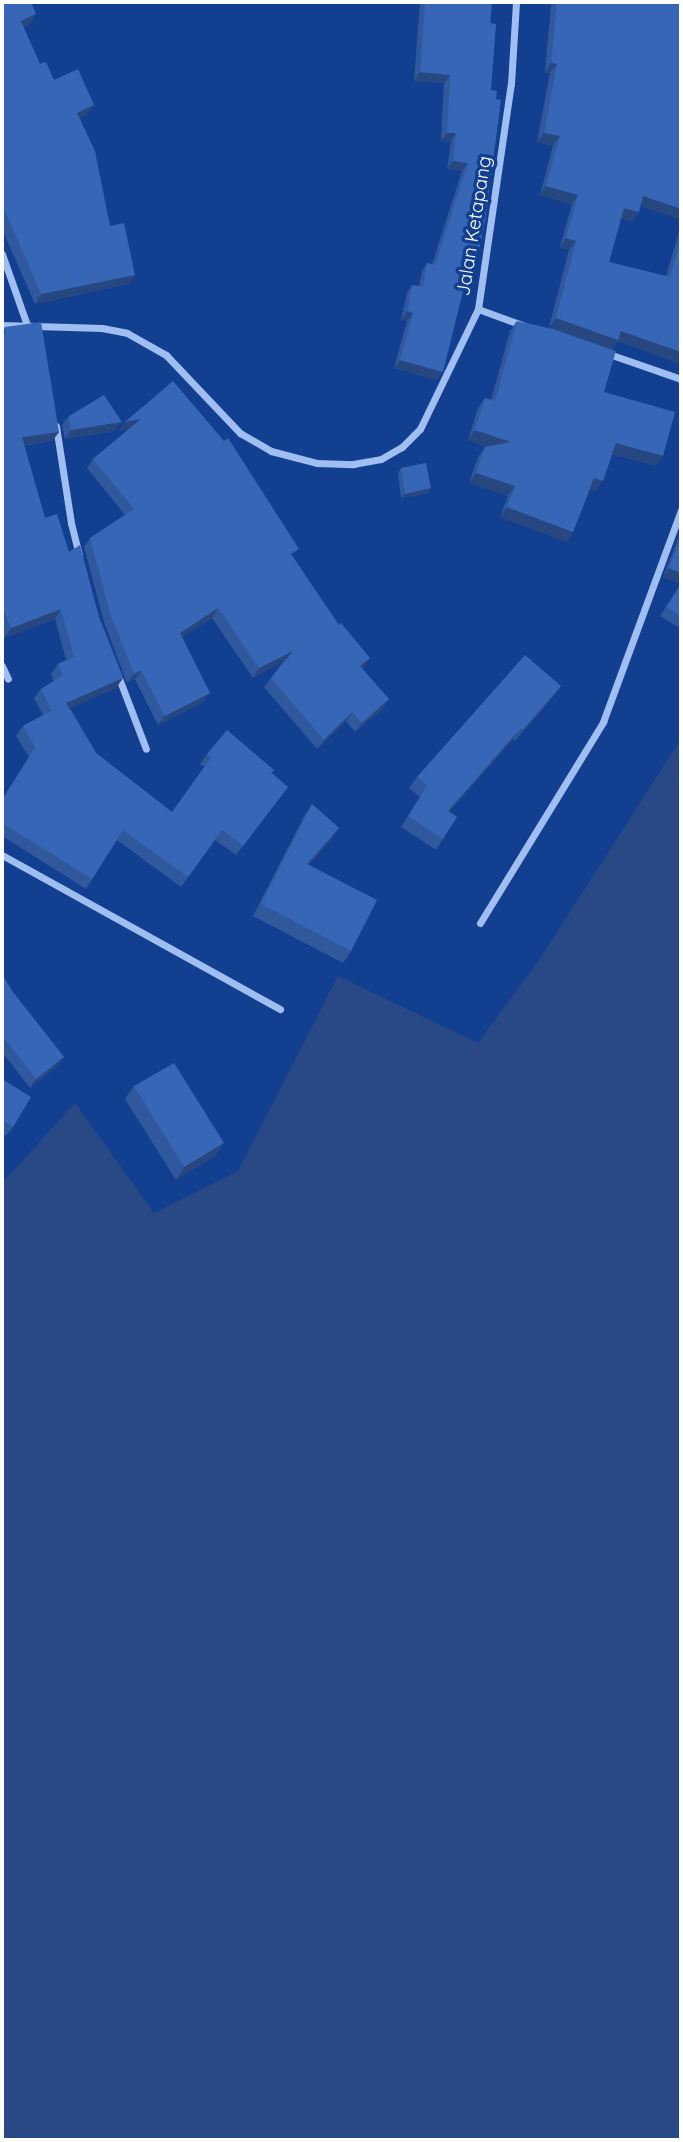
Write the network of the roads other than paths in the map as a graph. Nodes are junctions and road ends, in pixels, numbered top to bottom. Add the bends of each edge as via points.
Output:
1 (516, 2) edge
2 (2, 254) edge
3 (478, 309) junction
4 (27, 325) junction
5 (41, 325) junction
6 (2, 326) edge
7 (528, 327) edge
8 (43, 338) edge
9 (592, 349) edge
10 (681, 379) edge
11 (55, 417) edge
12 (681, 510) edge
13 (81, 561) edge
14 (113, 662) edge
15 (2, 666) edge
16 (8, 679) dead end
17 (146, 749) dead end
18 (2, 855) edge
19 (480, 923) dead end
20 (281, 1009) dead end

1 - 3 street, Jalan Ketapang via 511,84
2 - 4 street
3 - 5 street, Jalan Ketapang via 420,429 381,459 353,464 317,463 271,452 240,433 166,355 127,333
3 - 7 street
4 - 5 street, Jalan Ketapang
4 - 6 street, Jalan Ketapang
5 - 8 street
9 - 10 street
11 - 13 street
12 - 19 street via 603,722
14 - 17 street
15 - 16 street
18 - 20 street

